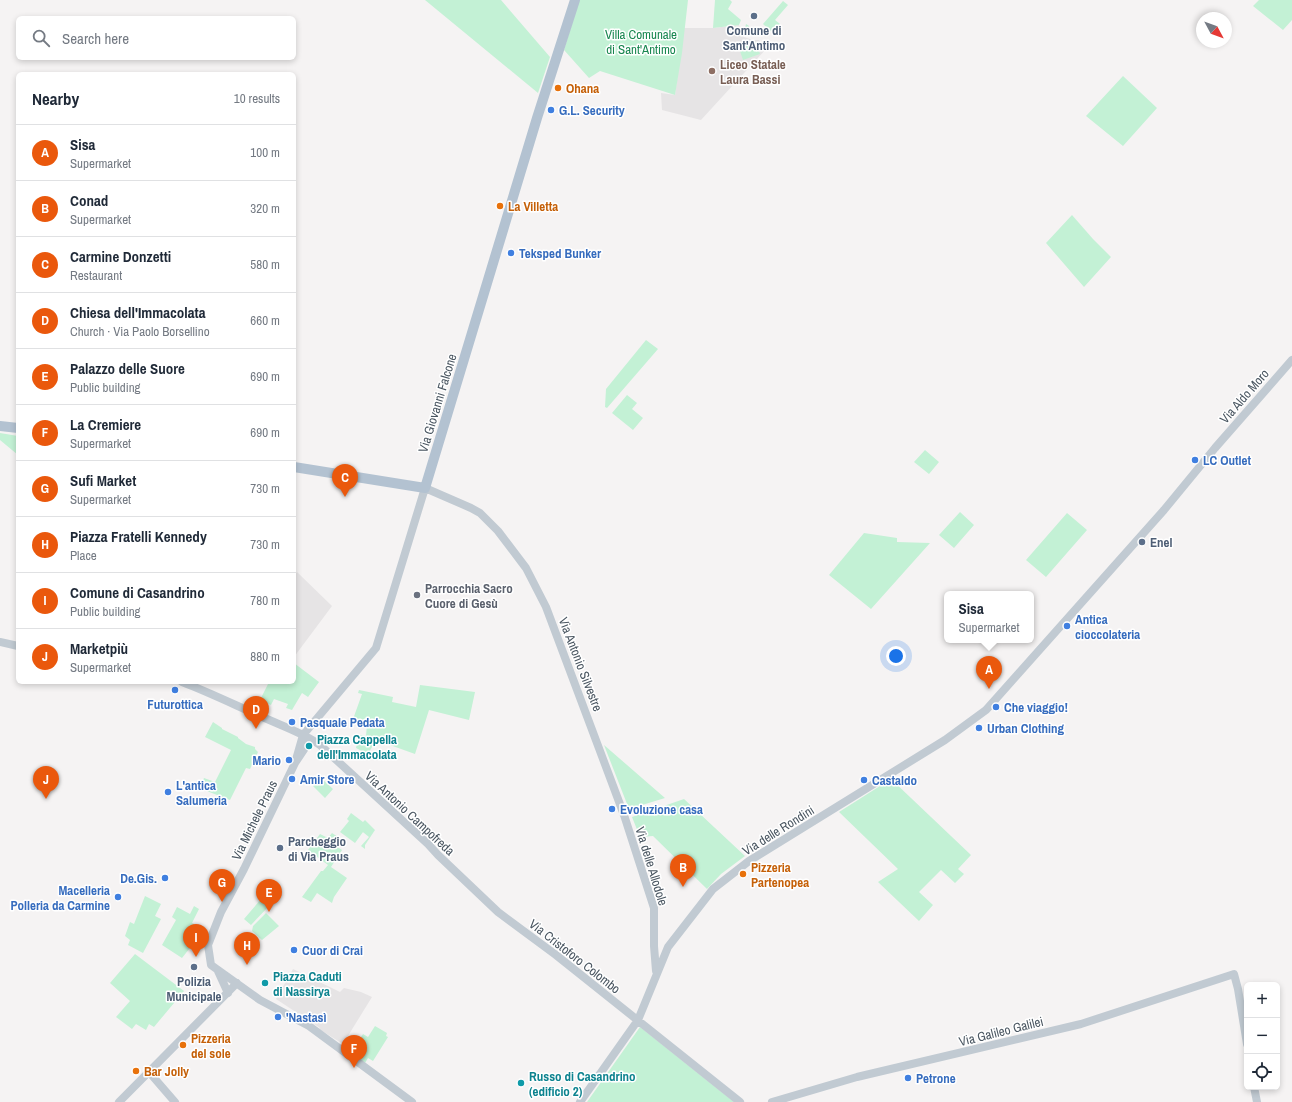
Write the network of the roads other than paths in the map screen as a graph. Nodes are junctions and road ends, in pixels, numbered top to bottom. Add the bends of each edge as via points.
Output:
1 (575, 0) edge
2 (1292, 360) edge
3 (0, 426) edge
4 (16, 428) edge
5 (296, 467) edge
6 (425, 488) junction
7 (0, 642) edge
8 (16, 646) edge
9 (187, 684) edge
10 (986, 710) joint
11 (303, 735) junction
12 (312, 740) junction
13 (295, 763) junction
14 (624, 815) joint
15 (498, 912) joint
16 (217, 970) junction
17 (656, 972) junction
18 (237, 983) junction
19 (228, 993) junction
20 (638, 1020) junction
21 (1244, 1026) edge
22 (149, 1072) junction
23 (1255, 1090) edge
24 (119, 1102) edge
25 (175, 1102) edge
26 (412, 1102) edge
27 (580, 1102) edge
28 (740, 1102) edge
29 (772, 1102) edge
30 (1257, 1102) edge

1 - 6 main road, Via Giovanni Falcone
2 - 10 street, Via Aldo Moro via 1164,510
3 - 4 main road
5 - 6 main road
6 - 11 street, Via Giovanni Falcone via 376,648
6 - 14 street, Via Antonio Silvestre via 476,511 498,531 526,568 546,607
7 - 8 street
9 - 11 street, Via Antonio Campofreda
10 - 17 street, Via delle Rondini via 945,740 749,861 713,889 668,947
11 - 12 street, Via Antonio Campofreda
11 - 13 street, Via Michele Praus
12 - 13 street, Via Michele Praus
12 - 15 street, Via Antonio Campofreda via 391,809
13 - 16 street, Via Michele Praus via 221,912 208,945 211,965
14 - 17 street, Via delle Allodole via 654,908
15 - 20 street, Via Cristoforo Colombo
16 - 18 street
16 - 19 street
17 - 20 street, Via delle Rondini
18 - 19 street
18 - 26 street via 260,1000 309,1026
19 - 22 street
20 - 27 street, Via delle Rondini
20 - 28 street, Via Cristoforo Colombo
21 - 29 street, Via Galileo Galilei via 1234,974 1081,1024 857,1077
22 - 24 street
22 - 25 street
23 - 30 street

